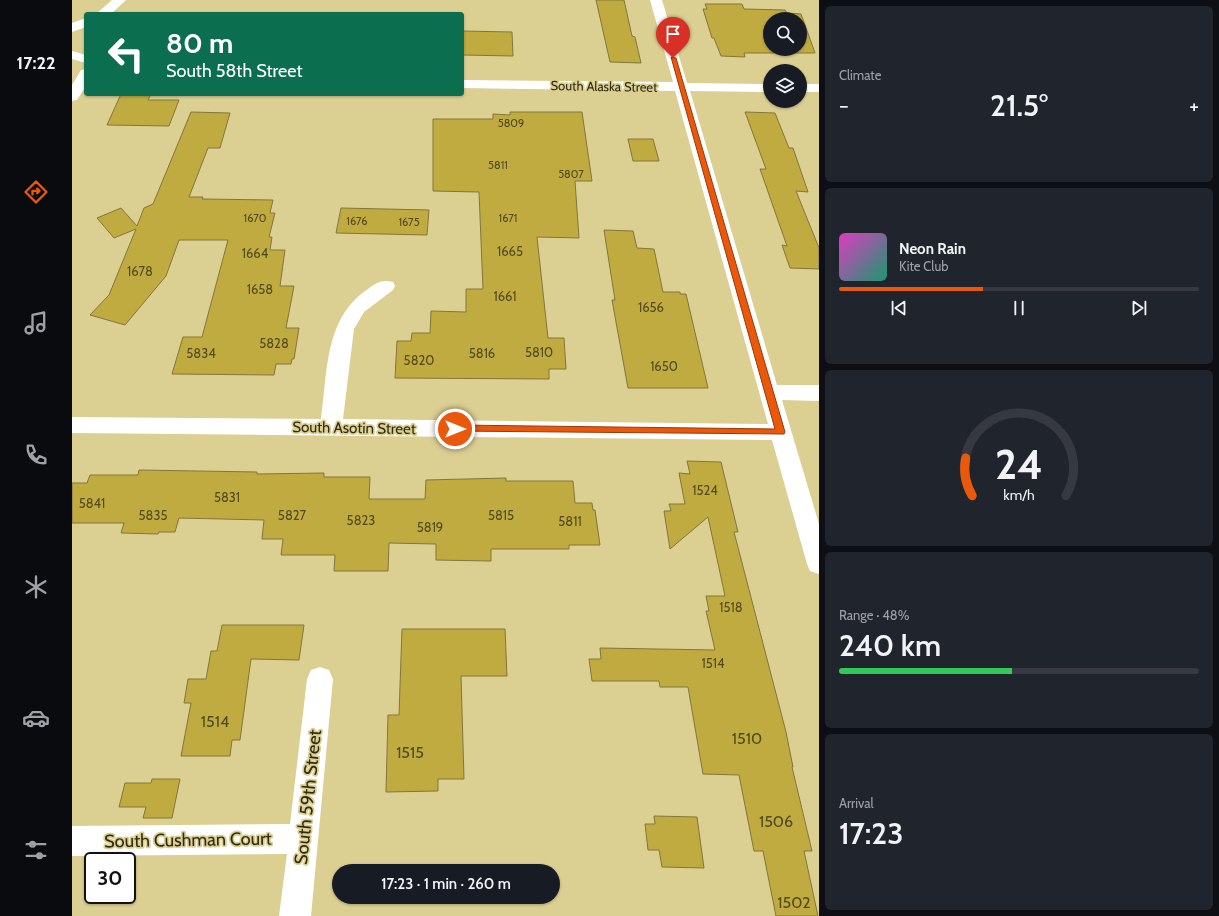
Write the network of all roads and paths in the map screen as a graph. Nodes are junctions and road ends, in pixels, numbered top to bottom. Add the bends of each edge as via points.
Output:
1 (120, 0) edge
2 (656, 0) edge
3 (105, 12) edge
4 (84, 23) edge
5 (72, 28) edge
6 (72, 54) edge
7 (84, 58) edge
8 (84, 77) edge
9 (464, 84) edge
10 (681, 87) junction
11 (763, 88) edge
12 (807, 88) edge
13 (819, 88) edge
14 (72, 98) edge
15 (386, 286) dead end
16 (769, 392) junction
17 (819, 393) edge
18 (72, 424) edge
19 (331, 427) junction
20 (781, 432) junction
21 (819, 564) edge
22 (320, 679) dead end
23 (304, 839) junction
24 (72, 841) edge
25 (295, 916) edge

1 - 3 street
2 - 10 street
4 - 5 street
6 - 7 street
8 - 14 street
9 - 10 street, South Alaska Street
10 - 11 street, South Alaska Street
10 - 16 street
12 - 13 street
15 - 19 street via 360,303 346,325 342,338
16 - 17 street
16 - 20 street
18 - 19 street, South Asotin Street
19 - 20 street, South Asotin Street
20 - 21 street
22 - 23 street, South 59th Street
23 - 24 street, South Cushman Court
23 - 25 street, South 59th Street

